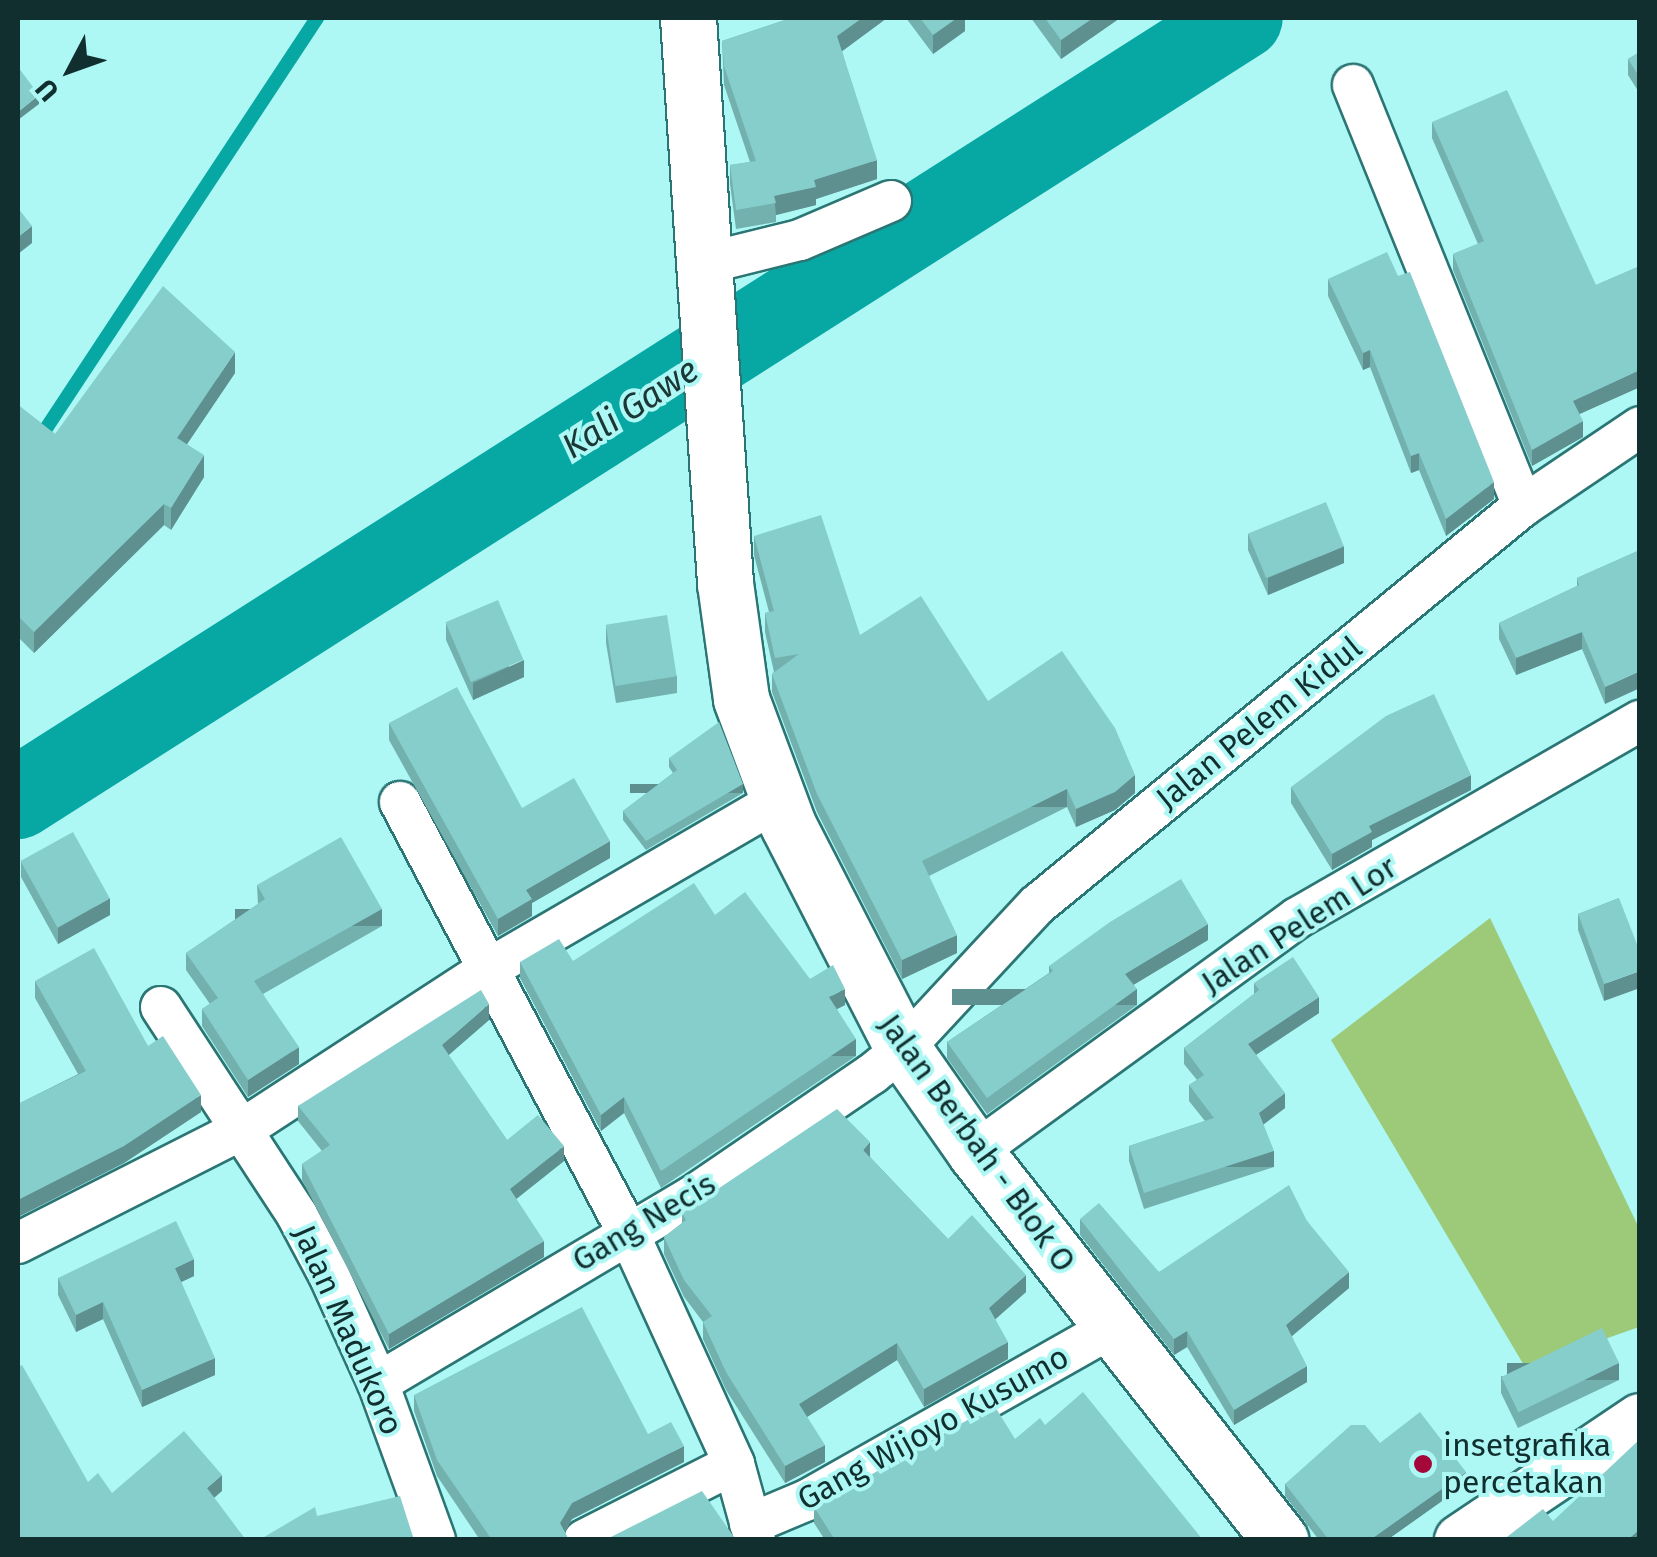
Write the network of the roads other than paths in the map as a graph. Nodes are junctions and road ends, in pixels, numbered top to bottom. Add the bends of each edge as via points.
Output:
1 (688, 18) edge
2 (1354, 85) dead end
3 (891, 201) dead end
4 (708, 275) junction
5 (1640, 427) edge
6 (1523, 506) junction
7 (1640, 721) edge
8 (779, 800) junction
9 (400, 802) dead end
10 (485, 971) junction
11 (162, 1007) dead end
12 (903, 1049) junction
13 (243, 1129) junction
14 (975, 1152) junction
15 (628, 1232) junction
16 (18, 1243) edge
17 (1113, 1327) junction
18 (378, 1383) junction
19 (1640, 1419) edge
20 (734, 1464) junction
21 (752, 1531) edge
22 (435, 1540) edge
23 (584, 1540) edge
24 (1280, 1540) edge
25 (1460, 1540) edge

1 - 4 main road, Jalan Berbah - Blok O
2 - 6 street
3 - 4 street
4 - 8 main road, Jalan Berbah - Blok O via 725,583 741,699
5 - 6 street, Jalan Pelem Kidul
6 - 12 street, Jalan Pelem Kidul via 1037,905
7 - 14 street, Jalan Pelem Lor via 1297,918
8 - 10 street
8 - 12 main road, Jalan Berbah - Blok O via 833,923
9 - 10 street
10 - 13 street
10 - 15 street
11 - 13 street, Jalan Madukoro
12 - 14 main road, Jalan Berbah - Blok O
12 - 15 street, Gang Necis via 690,1198
13 - 16 street
13 - 18 street, Jalan Madukoro via 305,1230
14 - 17 main road, Jalan Berbah - Blok O
15 - 18 street, Gang Necis
15 - 20 street
17 - 21 street, Gang Wijoyo Kusumo
17 - 24 main road, Jalan Berbah - Blok O
18 - 22 street, Jalan Madukoro
19 - 25 street
20 - 21 street
20 - 23 street

